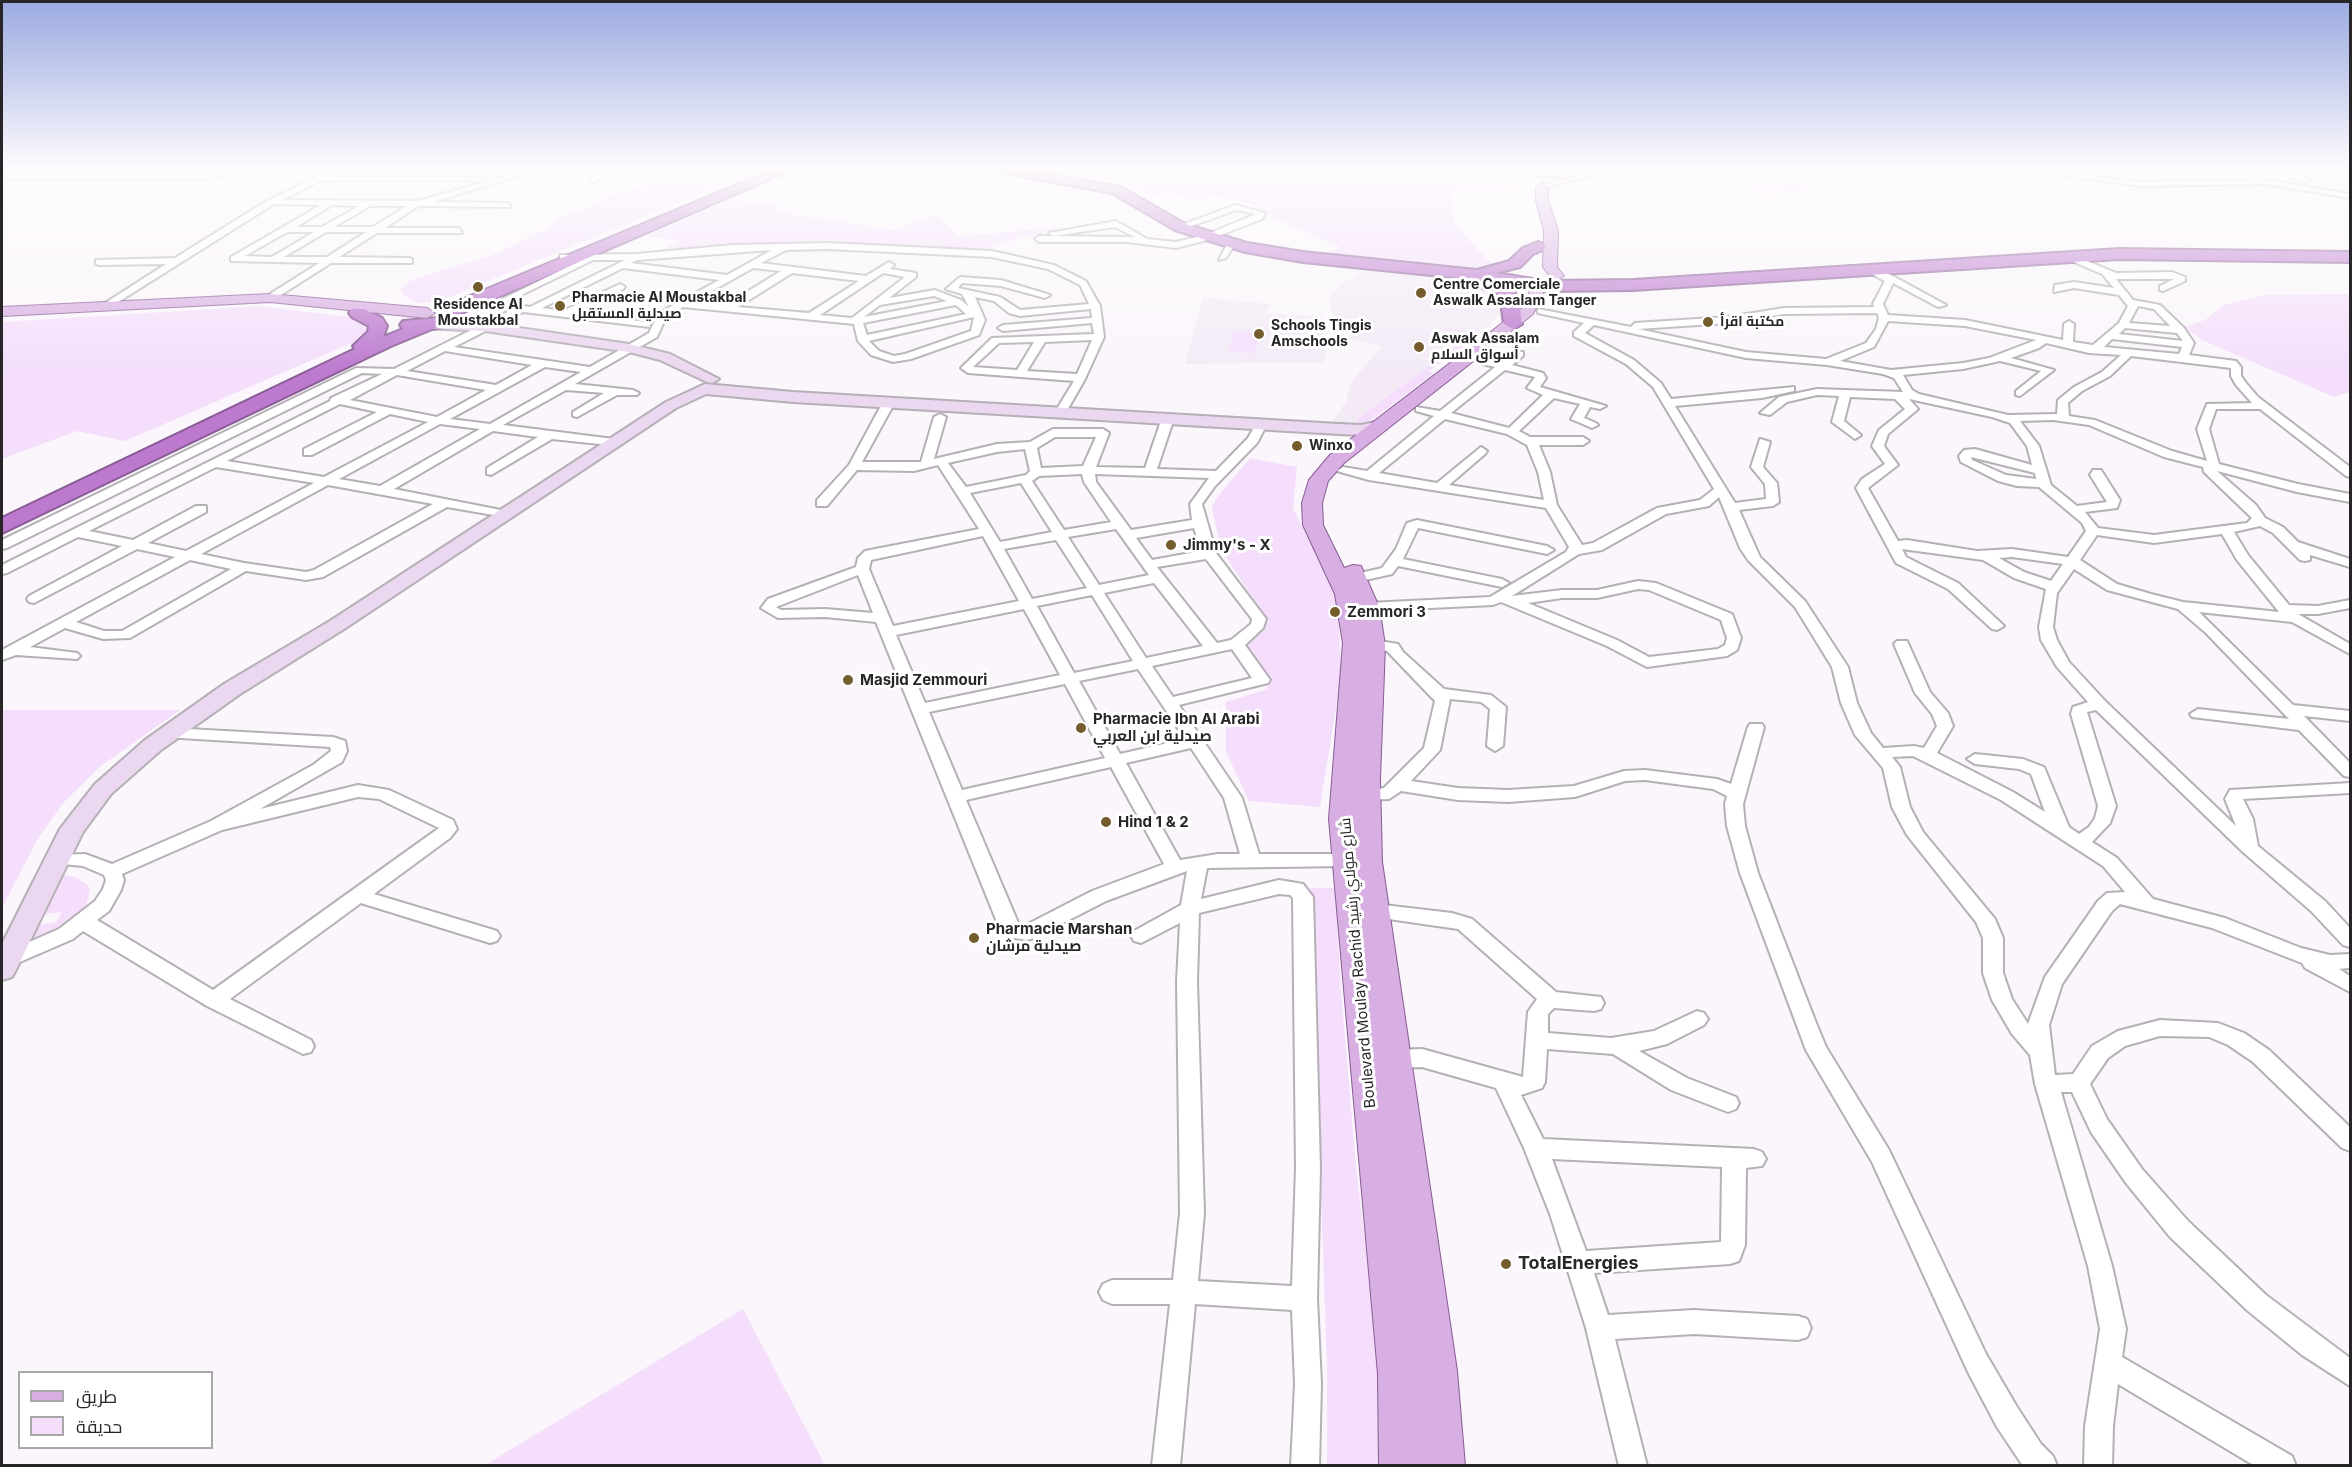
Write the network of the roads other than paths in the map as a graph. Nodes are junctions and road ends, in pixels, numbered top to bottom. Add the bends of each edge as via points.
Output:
1 (214, 237) edge
2 (269, 237) edge
3 (311, 237) edge
4 (362, 237) edge
5 (614, 237) edge
6 (616, 237) edge
7 (1040, 237) edge
8 (1142, 237) edge
9 (1206, 237) edge
10 (1209, 237) edge
11 (1235, 237) edge
12 (1240, 237) edge
13 (1539, 237) edge
14 (1552, 237) edge
15 (1084, 241) junction
16 (1149, 241) junction
17 (1228, 244) junction
18 (1176, 245) junction
19 (787, 246) junction
20 (1538, 247) junction
21 (912, 250) junction
22 (1083, 253) dead end
23 (1170, 256) dead end
24 (568, 257) junction
25 (637, 257) junction
26 (2070, 257) junction
27 (2350, 257) edge
28 (593, 258) junction
29 (176, 261) junction
30 (271, 261) junction
31 (326, 261) junction
32 (410, 261) dead end
33 (99, 262) dead end
34 (622, 265) junction
35 (752, 265) junction
36 (1414, 268) junction
37 (791, 270) junction
38 (880, 270) junction
39 (1871, 270) junction
40 (2103, 272) junction
41 (1466, 273) junction
42 (2082, 273) dead end
43 (1557, 277) junction
44 (1888, 277) junction
45 (728, 278) junction
46 (866, 279) junction
47 (1626, 285) junction
48 (620, 287) dead end
49 (2163, 288) dead end
50 (1536, 289) junction
51 (2056, 290) dead end
52 (965, 292) junction
53 (2120, 292) junction
54 (844, 294) junction
55 (1045, 295) dead end
56 (270, 298) junction
57 (878, 301) junction
58 (958, 302) junction
59 (2130, 302) junction
60 (682, 304) junction
61 (1941, 305) dead end
62 (1095, 306) junction
63 (104, 307) junction
64 (527, 309) junction
65 (727, 309) junction
66 (358, 313) junction
67 (2, 314) edge
68 (565, 314) junction
69 (1881, 314) junction
70 (449, 316) junction
71 (810, 317) junction
72 (428, 319) junction
73 (1098, 320) junction
74 (856, 321) junction
75 (406, 322) junction
76 (1592, 322) junction
77 (1513, 324) junction
78 (2069, 324) dead end
79 (646, 325) dead end
80 (2123, 325) junction
81 (485, 327) junction
82 (1003, 328) dead end
83 (1621, 328) junction
84 (2180, 330) junction
85 (2110, 336) junction
86 (1099, 337) junction
87 (862, 339) junction
88 (1041, 339) junction
89 (2044, 339) junction
90 (2068, 344) junction
91 (2189, 345) junction
92 (362, 346) junction
93 (444, 348) junction
94 (629, 348) junction
95 (2095, 349) junction
96 (2055, 351) dead end
97 (2126, 352) junction
98 (1519, 354) dead end
99 (2183, 357) junction
100 (1999, 358) junction
101 (676, 362) junction
102 (1827, 362) junction
103 (543, 364) junction
104 (1494, 364) junction
105 (592, 370) junction
106 (396, 372) junction
107 (1891, 373) junction
108 (1020, 374) junction
109 (1080, 378) junction
110 (708, 385) junction
111 (563, 386) junction
112 (499, 389) junction
113 (678, 391) junction
114 (614, 392) junction
115 (1817, 392) junction
116 (1846, 392) junction
117 (633, 393) dead end
118 (2020, 393) dead end
119 (1551, 394) junction
120 (307, 395) junction
121 (1898, 395) junction
122 (1915, 397) junction
123 (339, 401) junction
124 (889, 402) junction
125 (1669, 403) junction
126 (2264, 406) junction
127 (387, 411) junction
128 (1060, 412) junction
129 (1432, 412) junction
130 (1766, 413) dead end
131 (577, 414) dead end
132 (940, 417) dead end
133 (1168, 418) junction
134 (2009, 418) junction
135 (2063, 418) junction
136 (442, 420) junction
137 (1261, 424) junction
138 (1592, 425) dead end
139 (493, 426) junction
140 (1511, 432) junction
141 (550, 434) junction
142 (1855, 435) dead end
143 (1530, 441) junction
144 (1583, 441) dead end
145 (1764, 442) dead end
146 (614, 443) junction
147 (1034, 445) junction
148 (1481, 451) dead end
149 (308, 452) dead end
150 (1351, 456) junction
151 (180, 458) junction
152 (941, 461) junction
153 (215, 463) junction
154 (926, 465) junction
155 (854, 466) junction
156 (2211, 466) junction
157 (1088, 470) junction
158 (491, 471) dead end
159 (1150, 471) junction
160 (1036, 472) junction
161 (2097, 473) dead end
162 (2350, 473) edge
163 (1454, 474) junction
164 (1219, 475) junction
165 (2041, 477) junction
166 (1025, 480) junction
167 (326, 482) junction
168 (1439, 487) junction
169 (1721, 489) junction
170 (382, 490) junction
171 (963, 491) junction
172 (1464, 492) junction
173 (2350, 498) edge
174 (444, 503) junction
175 (822, 503) dead end
176 (1551, 505) junction
177 (1731, 507) junction
178 (201, 509) dead end
179 (2073, 510) junction
180 (506, 515) junction
181 (2, 519) edge
182 (2259, 520) junction
183 (1198, 523) junction
184 (2, 526) edge
185 (41, 526) junction
186 (2226, 529) junction
187 (1123, 530) junction
188 (987, 531) junction
189 (2093, 531) junction
190 (77, 532) junction
191 (1059, 536) junction
192 (2, 545) edge
193 (135, 546) junction
194 (1892, 546) junction
195 (994, 547) junction
196 (1547, 550) dead end
197 (1575, 550) junction
198 (1209, 554) junction
199 (1978, 555) junction
200 (187, 556) junction
201 (1395, 561) junction
202 (2071, 561) junction
203 (2350, 563) edge
204 (1148, 565) junction
205 (244, 567) junction
206 (862, 569) junction
207 (2, 570) edge
208 (1157, 578) junction
209 (1357, 578) junction
210 (2054, 587) junction
211 (1095, 591) junction
212 (1505, 594) junction
213 (34, 599) dead end
214 (2350, 604) edge
215 (1026, 605) junction
216 (2183, 606) junction
217 (1368, 607) junction
218 (2289, 613) junction
219 (881, 618) junction
220 (64, 624) junction
221 (1997, 626) dead end
222 (887, 632) junction
223 (1236, 644) junction
224 (1902, 644) dead end
225 (1373, 645) junction
226 (1213, 649) junction
227 (2350, 650) edge
228 (8, 653) edge
229 (72, 656) dead end
230 (1142, 663) junction
231 (1071, 678) junction
232 (1439, 693) junction
233 (1169, 703) junction
234 (2100, 705) junction
235 (919, 709) junction
236 (2287, 710) junction
237 (2198, 714) dead end
238 (2350, 716) edge
239 (2301, 725) junction
240 (1756, 727) dead end
241 (170, 733) junction
242 (1196, 742) junction
243 (1495, 746) dead end
244 (1879, 753) junction
245 (1928, 755) junction
246 (1975, 759) dead end
247 (1115, 760) junction
248 (2350, 772) edge
249 (1399, 785) junction
250 (2350, 788) edge
251 (1737, 794) junction
252 (1367, 796) junction
253 (956, 797) junction
254 (217, 825) junction
255 (2061, 830) junction
256 (2080, 842) junction
257 (2249, 848) junction
258 (58, 859) junction
259 (1251, 860) junction
260 (1346, 860) junction
261 (1187, 865) junction
262 (112, 871) junction
263 (359, 896) junction
264 (2145, 902) junction
265 (1190, 909) junction
266 (1375, 911) junction
267 (84, 922) junction
268 (490, 936) dead end
269 (1141, 936) dead end
270 (2350, 940) edge
271 (2297, 955) junction
272 (2350, 961) edge
273 (4, 965) edge
274 (2350, 985) edge
275 (1550, 999) junction
276 (214, 1000) junction
277 (1593, 1003) dead end
278 (1697, 1019) dead end
279 (1537, 1040) junction
280 (1618, 1045) junction
281 (303, 1046) dead end
282 (2039, 1051) junction
283 (1394, 1059) junction
284 (1503, 1082) junction
285 (2079, 1083) junction
286 (2046, 1084) junction
287 (1728, 1103) dead end
288 (2350, 1141) edge
289 (1536, 1148) junction
290 (1578, 1263) junction
291 (1112, 1292) dead end
292 (1184, 1292) junction
293 (1304, 1299) junction
294 (1599, 1328) junction
295 (1798, 1328) dead end
296 (2109, 1364) junction
297 (2350, 1373) edge
298 (1166, 1466) edge
299 (1305, 1466) edge
300 (1401, 1466) edge
301 (1443, 1466) edge
302 (1633, 1466) edge
303 (2043, 1466) edge
304 (2098, 1466) edge
305 (2282, 1466) edge

1 - 29 street
2 - 30 street via 233,258
3 - 30 street
4 - 31 street
5 - 24 highway
6 - 24 highway
7 - 15 street
8 - 16 street
9 - 18 street
10 - 17 highway
11 - 17 street
12 - 17 street
13 - 20 main road
14 - 43 main road
15 - 16 street
15 - 22 street
16 - 18 street
17 - 36 highway via 1295,256
18 - 23 street
19 - 21 street
19 - 25 street
19 - 35 street
20 - 41 highway via 1514,264
20 - 50 main road
21 - 38 street
21 - 62 street via 992,254 1051,267 1083,283
24 - 28 street
24 - 70 highway
24 - 72 highway
25 - 28 street
25 - 34 street
26 - 27 highway
26 - 39 highway
26 - 40 street
28 - 64 street via 495,305
29 - 33 street
29 - 63 street
30 - 31 street
31 - 32 street
31 - 56 street
34 - 45 street
34 - 64 street
35 - 37 street
35 - 45 street
36 - 41 highway
36 - 77 highway via 1502,288 1511,302
37 - 46 street
37 - 65 street
38 - 46 street
38 - 57 street via 913,275
39 - 44 street
39 - 47 highway
40 - 42 street
40 - 49 street via 2126,277 2172,275 2182,279
40 - 53 street
41 - 50 highway
43 - 47 highway
43 - 47 highway via 1576,274
43 - 50 highway
44 - 61 street
44 - 69 street via 1891,282 1878,301
45 - 60 street
46 - 54 street
47 - 50 highway via 1580,291
48 - 68 street
50 - 76 street
50 - 77 main road, Boulevard Moulay Rachid شارع مولاي رشيد via 1532,306
50 - 104 main road, Boulevard Moulay Rachid شارع مولاي رشيد
51 - 53 street via 2074,285
52 - 55 street via 951,289 965,279 1001,283
52 - 62 street via 997,299 1020,313
52 - 87 street via 980,320 975,333 897,359 873,352
53 - 59 street
54 - 57 street
54 - 71 street
56 - 63 main road
56 - 72 main road
57 - 58 street via 932,293
57 - 74 street
58 - 74 street
58 - 87 street via 968,308 971,316
59 - 80 street via 2133,306
59 - 84 street via 2157,307
60 - 65 street
60 - 94 street via 658,318 652,335
62 - 73 street
63 - 67 main road
64 - 68 street
64 - 81 street
65 - 71 street
66 - 67 main road via 266,301
66 - 75 main road
66 - 92 highway via 378,326
68 - 79 street
69 - 83 street via 1784,312
69 - 89 street via 1965,322
69 - 102 street via 1877,336 1870,345
70 - 72 highway via 443,322
70 - 81 street
71 - 74 street
72 - 75 highway via 410,325
72 - 81 street
72 - 184 highway
73 - 82 street
73 - 86 street
74 - 87 street
75 - 92 highway via 400,329
76 - 83 street
76 - 125 street via 1580,329 1579,336 1639,369
77 - 150 main road, Boulevard Moulay Rachid شارع مولاي رشيد via 1380,426
78 - 90 street
80 - 84 street
80 - 85 street
81 - 93 street
81 - 94 street
83 - 102 street via 1746,355
84 - 91 street
85 - 91 street
85 - 95 street
86 - 88 street
86 - 109 street
88 - 108 street
88 - 108 street via 994,341 966,368
89 - 90 street
89 - 100 street
90 - 95 street
91 - 99 street
92 - 181 highway
93 - 103 street
93 - 106 street
94 - 101 street
94 - 105 street
95 - 96 street
95 - 97 street
97 - 99 street
97 - 135 street via 2106,374 2062,402
98 - 104 street
99 - 126 street via 2234,364 2241,385
100 - 107 street
100 - 118 street via 2049,370
101 - 110 street
101 - 113 street via 684,376
102 - 107 street
103 - 105 street
103 - 112 street
104 - 119 street via 1539,375 1541,378 1533,388
104 - 129 main road, Boulevard Moulay Rachid شارع مولاي رشيد
105 - 111 street
106 - 112 street
106 - 120 street via 364,369
106 - 123 street
107 - 122 street
108 - 109 street
109 - 128 street
110 - 113 street
110 - 113 street via 698,377
110 - 124 street via 747,392
111 - 114 street
111 - 139 street
112 - 136 street
113 - 146 street
114 - 117 street
114 - 131 street
115 - 116 street
115 - 125 street via 1785,390
115 - 130 street via 1784,399
116 - 121 street
116 - 142 street via 1838,422
119 - 138 street via 1593,405 1576,419
119 - 140 street
120 - 123 street
120 - 151 street
121 - 122 street
121 - 194 street via 1912,409 1883,432 1878,446 1892,465 1862,488
122 - 134 street
123 - 127 street
123 - 153 street
124 - 128 street
124 - 155 street
125 - 169 street
126 - 156 street via 2208,408 2203,429 2214,462
126 - 162 street
127 - 136 street
127 - 149 street
128 - 133 street
129 - 140 street
129 - 150 main road, Boulevard Moulay Rachid شارع مولاي رشيد
132 - 154 street
133 - 137 street
133 - 159 street
134 - 135 street
134 - 165 street via 2033,446
135 - 156 street via 2098,425 2157,451
136 - 139 street
136 - 167 street
137 - 150 street
137 - 164 street via 1253,440
139 - 141 street
139 - 170 street
140 - 143 street
141 - 146 street
141 - 158 street
143 - 144 street
143 - 176 street via 1544,472
145 - 177 street via 1757,467 1771,483 1773,502
146 - 180 street
147 - 152 street via 997,448
147 - 157 street via 1053,433 1103,433
147 - 160 street via 1031,448
148 - 163 street
150 - 168 street
150 - 209 main road, Boulevard Moulay Rachid شارع مولاي رشيد via 1332,494 1330,521
150 - 260 main road, Boulevard Moulay Rachid شارع مولاي رشيد via 1326,470 1312,503 1313,525 1346,594 1355,643 1343,819
151 - 153 street
151 - 185 street
152 - 154 street
152 - 171 street
153 - 167 street
153 - 190 street
154 - 155 street
155 - 175 street
156 - 173 street
156 - 182 street via 2208,470
157 - 159 street
157 - 160 street
157 - 187 street via 1090,482
159 - 164 street
160 - 166 street
161 - 179 street via 2114,500 2112,504
163 - 168 street
163 - 172 street via 1462,478
164 - 183 street via 1196,504
165 - 165 street via 1975,453 1965,456 1967,462 2002,478 2017,482
165 - 179 street via 2048,490
166 - 171 street
166 - 191 street
167 - 170 street
167 - 200 street
168 - 172 street
169 - 177 street
169 - 197 street via 1704,502 1662,512 1603,544
170 - 174 street
171 - 188 street
172 - 176 street
174 - 180 street
174 - 205 street via 318,574 306,576
176 - 197 street
177 - 244 street via 1755,560 1800,604 1830,650 1840,667 1849,703 1863,735
178 - 193 street
179 - 189 street via 2088,521
180 - 241 street via 337,626 232,688
182 - 186 street via 2253,525
182 - 203 street via 2278,530 2301,552
183 - 187 street
183 - 198 street
185 - 190 street
185 - 192 street
186 - 189 street via 2154,539
186 - 218 street via 2242,557
187 - 191 street
187 - 204 street
188 - 195 street
188 - 206 street via 870,554
189 - 202 street
190 - 193 street
190 - 207 street
191 - 195 street
191 - 211 street
193 - 200 street
193 - 213 street
194 - 199 street via 1907,544
194 - 221 street via 1901,560 1966,595
195 - 215 street
196 - 201 street via 1421,524 1412,526
197 - 212 street
198 - 204 street
198 - 223 street via 1260,622
199 - 202 street via 2012,553
199 - 210 street
200 - 205 street
200 - 220 street
201 - 209 street via 1382,574
201 - 212 street
202 - 210 street
202 - 216 street via 2112,587
204 - 208 street
205 - 220 street via 125,635 103,635
206 - 219 street
206 - 219 street via 773,602 768,608 778,614
208 - 211 street
208 - 226 street
209 - 217 main road, Boulevard Moulay Rachid شارع مولاي رشيد
210 - 234 street via 2046,619 2049,640 2068,671
211 - 215 street
211 - 230 street
212 - 212 street via 1647,662 1712,656 1732,647 1734,638 1727,617 1651,586 1597,594
212 - 217 street via 1480,603
214 - 218 street
215 - 222 street
215 - 231 street
216 - 218 street
216 - 236 street
217 - 225 main road, Boulevard Moulay Rachid شارع مولاي رشيد
218 - 227 street
219 - 222 street
220 - 228 street
222 - 235 street
223 - 226 street
223 - 233 street via 1262,680
224 - 245 street via 1923,693 1945,726
225 - 232 street via 1393,647
225 - 252 main road, Boulevard Moulay Rachid شارع مولاي رشيد
226 - 230 street
228 - 229 street
230 - 231 street
230 - 233 street
231 - 235 street
231 - 247 street
232 - 243 street via 1485,698 1498,707
232 - 249 street via 1443,701 1436,745
233 - 242 street
234 - 256 street via 2084,706 2079,714 2107,806 2104,819
234 - 257 street
235 - 253 street
236 - 238 street
236 - 239 street
237 - 239 street
239 - 248 street
240 - 251 street
241 - 254 street via 339,745 336,758 319,770
241 - 258 street via 103,789 72,829
242 - 247 street
242 - 259 street via 1233,798
244 - 245 street via 1914,751
244 - 282 street via 1891,767 1901,807 1916,835 1985,919 1993,938 1993,973 2002,1000 2019,1029
245 - 255 street via 2007,796
246 - 255 street via 2023,764 2038,771
247 - 253 street
247 - 261 street
249 - 251 street via 1458,794 1508,796 1575,792 1624,776 1646,775 1717,784
249 - 252 street via 1389,793
250 - 257 street via 2236,794
251 - 303 street via 1736,826 1749,873 1817,1050 1881,1157 1977,1363 2007,1417
252 - 266 main road, Boulevard Moulay Rachid شارع مولاي رشيد via 1368,862
253 - 261 street via 1014,932 1027,933 1099,896
254 - 262 street
254 - 263 street via 358,790 383,794 447,825 444,834
255 - 256 street
256 - 264 street via 2117,868
257 - 270 street via 2318,906
258 - 262 street via 84,860
258 - 273 street
259 - 260 street
259 - 261 street
260 - 300 main road, Boulevard Moulay Rachid شارع مولاي رشيد via 1399,1374
261 - 265 street
262 - 267 street via 112,890 102,906
263 - 268 street
263 - 276 street
264 - 271 street via 2218,922
264 - 282 street via 2120,897 2105,906 2052,982 2038,1025
265 - 269 street
265 - 292 street via 1187,981 1192,1213
265 - 293 street via 1279,887 1296,889 1303,897 1308,1168
266 - 275 street via 1465,924
266 - 283 main road, Boulevard Moulay Rachid شارع مولاي رشيد
267 - 273 street
267 - 276 street
271 - 272 street via 2330,962
271 - 274 street
275 - 277 street
275 - 279 street via 1538,1012
276 - 281 street
278 - 280 street via 1659,1038
279 - 280 street
279 - 284 street via 1534,1082 1518,1086
280 - 287 street via 1679,1084
282 - 286 street
283 - 284 street via 1422,1058
283 - 301 main road, Boulevard Moulay Rachid شارع مولاي رشيد via 1436,1371
284 - 289 street
285 - 286 street
285 - 288 street via 2100,1052 2118,1039 2160,1028 2211,1029 2236,1039 2261,1056
285 - 297 street via 2099,1125 2134,1176 2179,1230 2272,1316
286 - 296 street via 2108,1303 2113,1329
289 - 290 street
289 - 290 street via 1744,1159 1730,1253
290 - 294 street
291 - 292 street
292 - 293 street
292 - 298 street
293 - 299 street via 1308,1384
294 - 295 street via 1694,1322
294 - 302 street
296 - 304 street via 2099,1426
296 - 305 street

